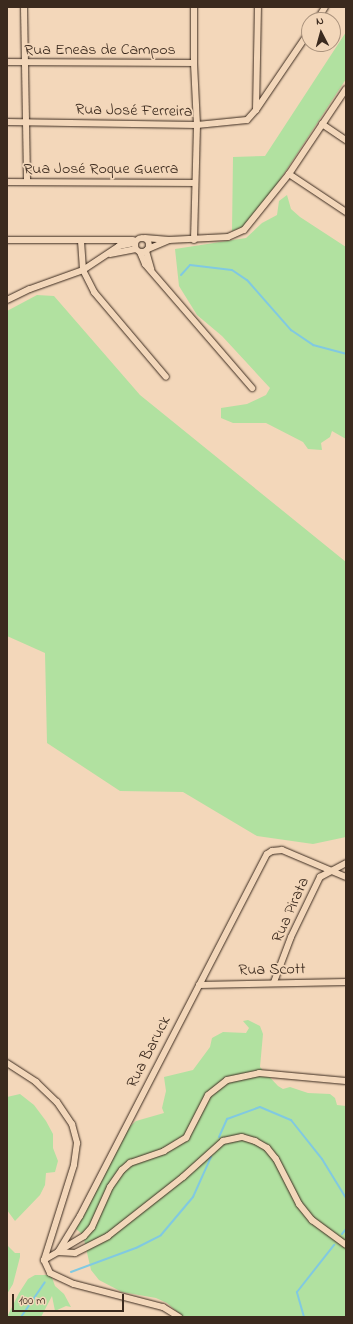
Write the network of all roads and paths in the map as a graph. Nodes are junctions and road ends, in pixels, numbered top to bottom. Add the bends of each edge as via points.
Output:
1 (24, 7) edge
2 (194, 7) edge
3 (259, 8) edge
4 (301, 44) edge
5 (7, 62) edge
6 (24, 62) junction
7 (194, 63) junction
8 (346, 89) edge
9 (256, 110) junction
10 (7, 122) edge
11 (24, 122) junction
12 (322, 124) junction
13 (197, 125) junction
14 (346, 140) edge
15 (289, 174) junction
16 (7, 182) edge
17 (26, 182) junction
18 (196, 183) junction
19 (346, 212) edge
20 (145, 238) junction
21 (7, 240) edge
22 (169, 240) junction
23 (194, 240) junction
24 (81, 241) junction
25 (140, 247) junction
26 (83, 270) junction
27 (7, 300) edge
28 (166, 377) dead end
29 (252, 388) dead end
30 (346, 863) edge
31 (330, 870) junction
32 (346, 877) edge
33 (274, 982) junction
34 (346, 982) edge
35 (199, 985) junction
36 (7, 1063) edge
37 (346, 1080) edge
38 (346, 1245) edge
39 (58, 1252) junction
40 (44, 1260) junction
41 (179, 1317) edge

1 - 6 street
2 - 7 street
3 - 9 street
4 - 9 street
5 - 6 street, Rua Eneas de Campos
6 - 7 street, Rua Eneas de Campos
6 - 11 street
7 - 13 street
8 - 12 street
9 - 13 street, Rua José Ferreira via 247,120
10 - 11 street, Rua José Ferreira
11 - 13 street, Rua José Ferreira
11 - 17 street
12 - 14 street
12 - 15 street
13 - 18 street
15 - 19 street
15 - 23 street via 244,230 228,237
16 - 17 street, Rua José Roque Guerra
17 - 18 street, Rua José Roque Guerra
18 - 23 street
20 - 22 street
20 - 25 street
20 - 25 street via 149,243
21 - 24 street
22 - 23 street
22 - 25 street
24 - 25 street
24 - 26 street
25 - 26 street via 119,246
25 - 29 street via 151,269
26 - 27 street
26 - 28 street via 94,292
30 - 31 street, Rua Pirata
31 - 32 street
31 - 33 street, Rua Pirata via 320,877
31 - 35 street, Rua Baruck via 282,850 272,851
33 - 34 street, Rua Scott
33 - 35 street, Rua Scott
35 - 39 street, Rua Baruck via 80,1216
36 - 40 street via 36,1082 57,1102 72,1124 77,1143 74,1165
37 - 39 street via 259,1073 227,1080 208,1095 186,1138 122,1170 110,1187 92,1227
38 - 39 street via 312,1220 299,1204 276,1159 267,1148 242,1137 223,1141 183,1177 108,1236 75,1253
39 - 40 street, Rua Baruck
40 - 41 street via 50,1273 58,1279 163,1307

